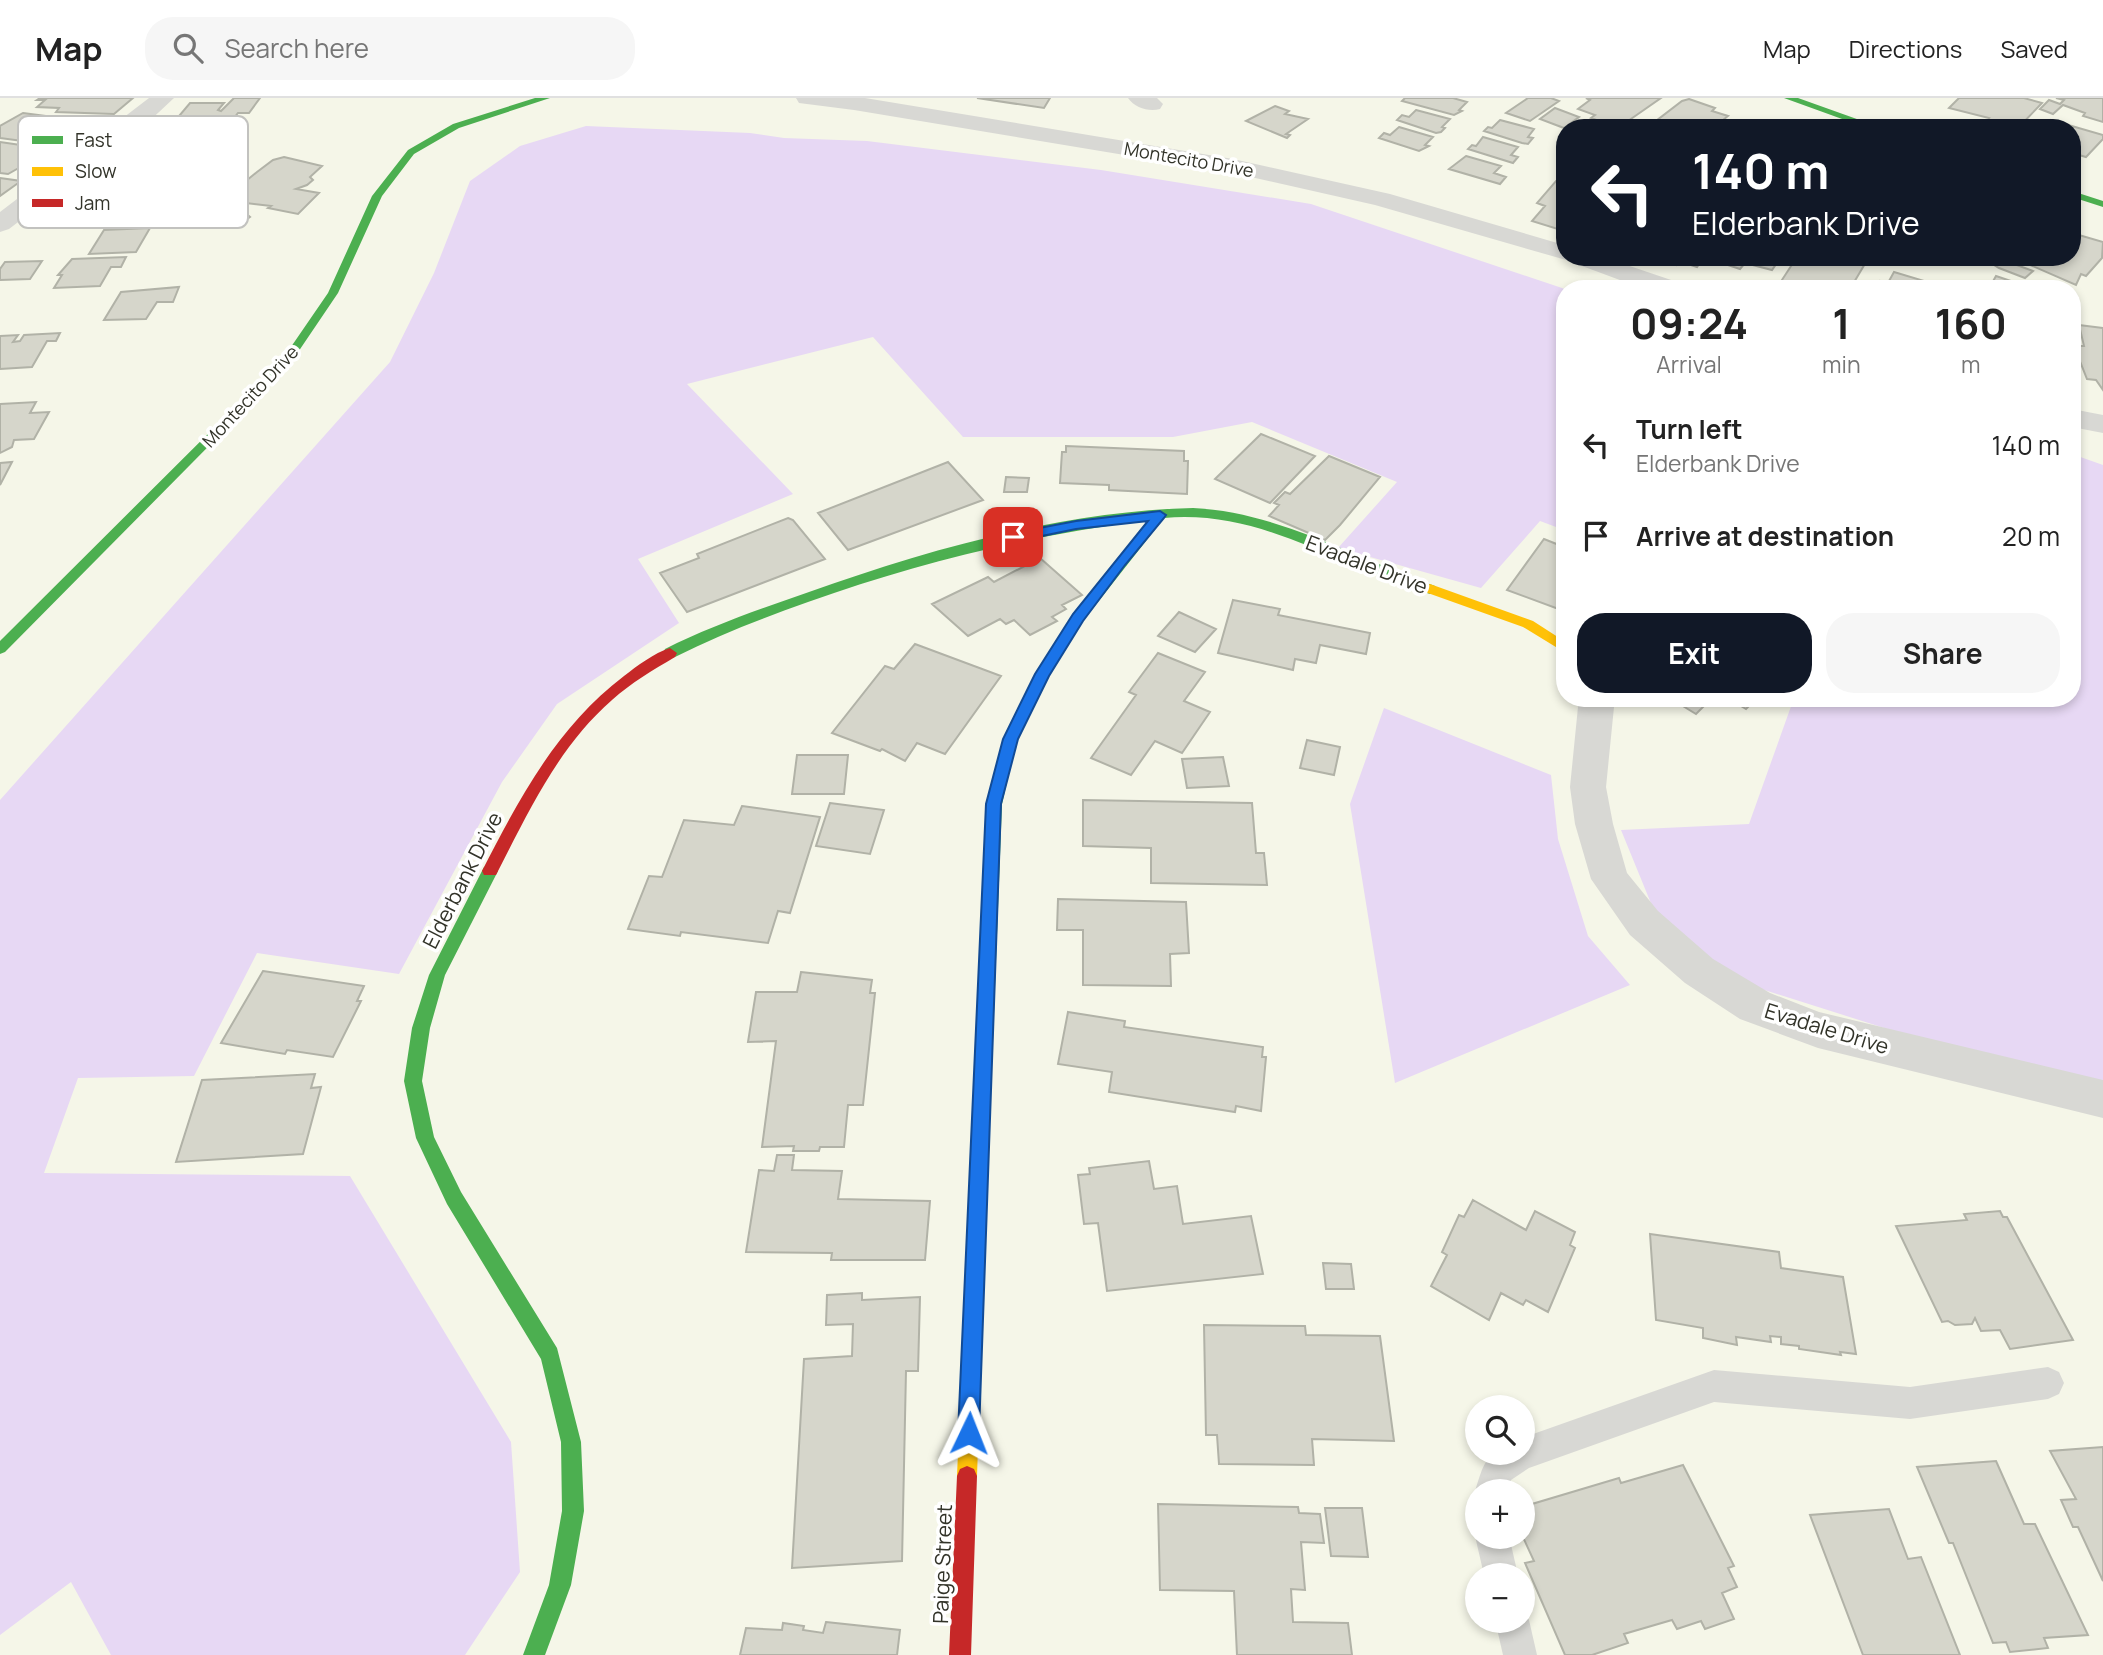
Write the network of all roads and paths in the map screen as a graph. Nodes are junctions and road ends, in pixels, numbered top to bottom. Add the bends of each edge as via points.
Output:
1 (163, 98) edge
2 (545, 98) edge
3 (807, 98) edge
4 (1789, 98) edge
5 (142, 116) edge
6 (1851, 119) edge
7 (2081, 197) edge
8 (2103, 204) edge
9 (18, 210) edge
10 (0, 224) edge
11 (1556, 251) edge
12 (1603, 266) edge
13 (1645, 280) edge
14 (2081, 420) edge
15 (2103, 424) edge
16 (1160, 515) junction
17 (1556, 642) edge
18 (0, 649) edge
19 (1596, 707) edge
20 (2103, 1099) edge
21 (2048, 1383) dead end
22 (1495, 1479) edge
23 (1515, 1633) edge
24 (534, 1655) edge
25 (960, 1655) edge
26 (1520, 1655) edge

1 - 5 street
2 - 18 street, Montecito Drive via 499,110 412,150 372,205 317,322 286,362
3 - 11 street, Montecito Drive via 1233,166 1381,199
4 - 6 street
7 - 8 street
9 - 10 street
12 - 13 street
14 - 15 street
16 - 17 street, Evadale Drive via 1205,513 1290,533 1402,580 1528,624
16 - 24 street, Elderbank Drive via 992,541 885,569 704,635 649,665 604,699 567,735 533,786 437,975 421,1028 414,1081 425,1138 454,1198 550,1355 571,1442 573,1511 561,1585
16 - 25 street, Paige Street via 1078,618 1042,674 1010,739 994,804
19 - 20 street, Evadale Drive via 1588,787 1610,879 1644,923 1699,971 1755,1006 1818,1030
21 - 22 lane via 1910,1403 1714,1386 1520,1455 1498,1470
23 - 26 lane

